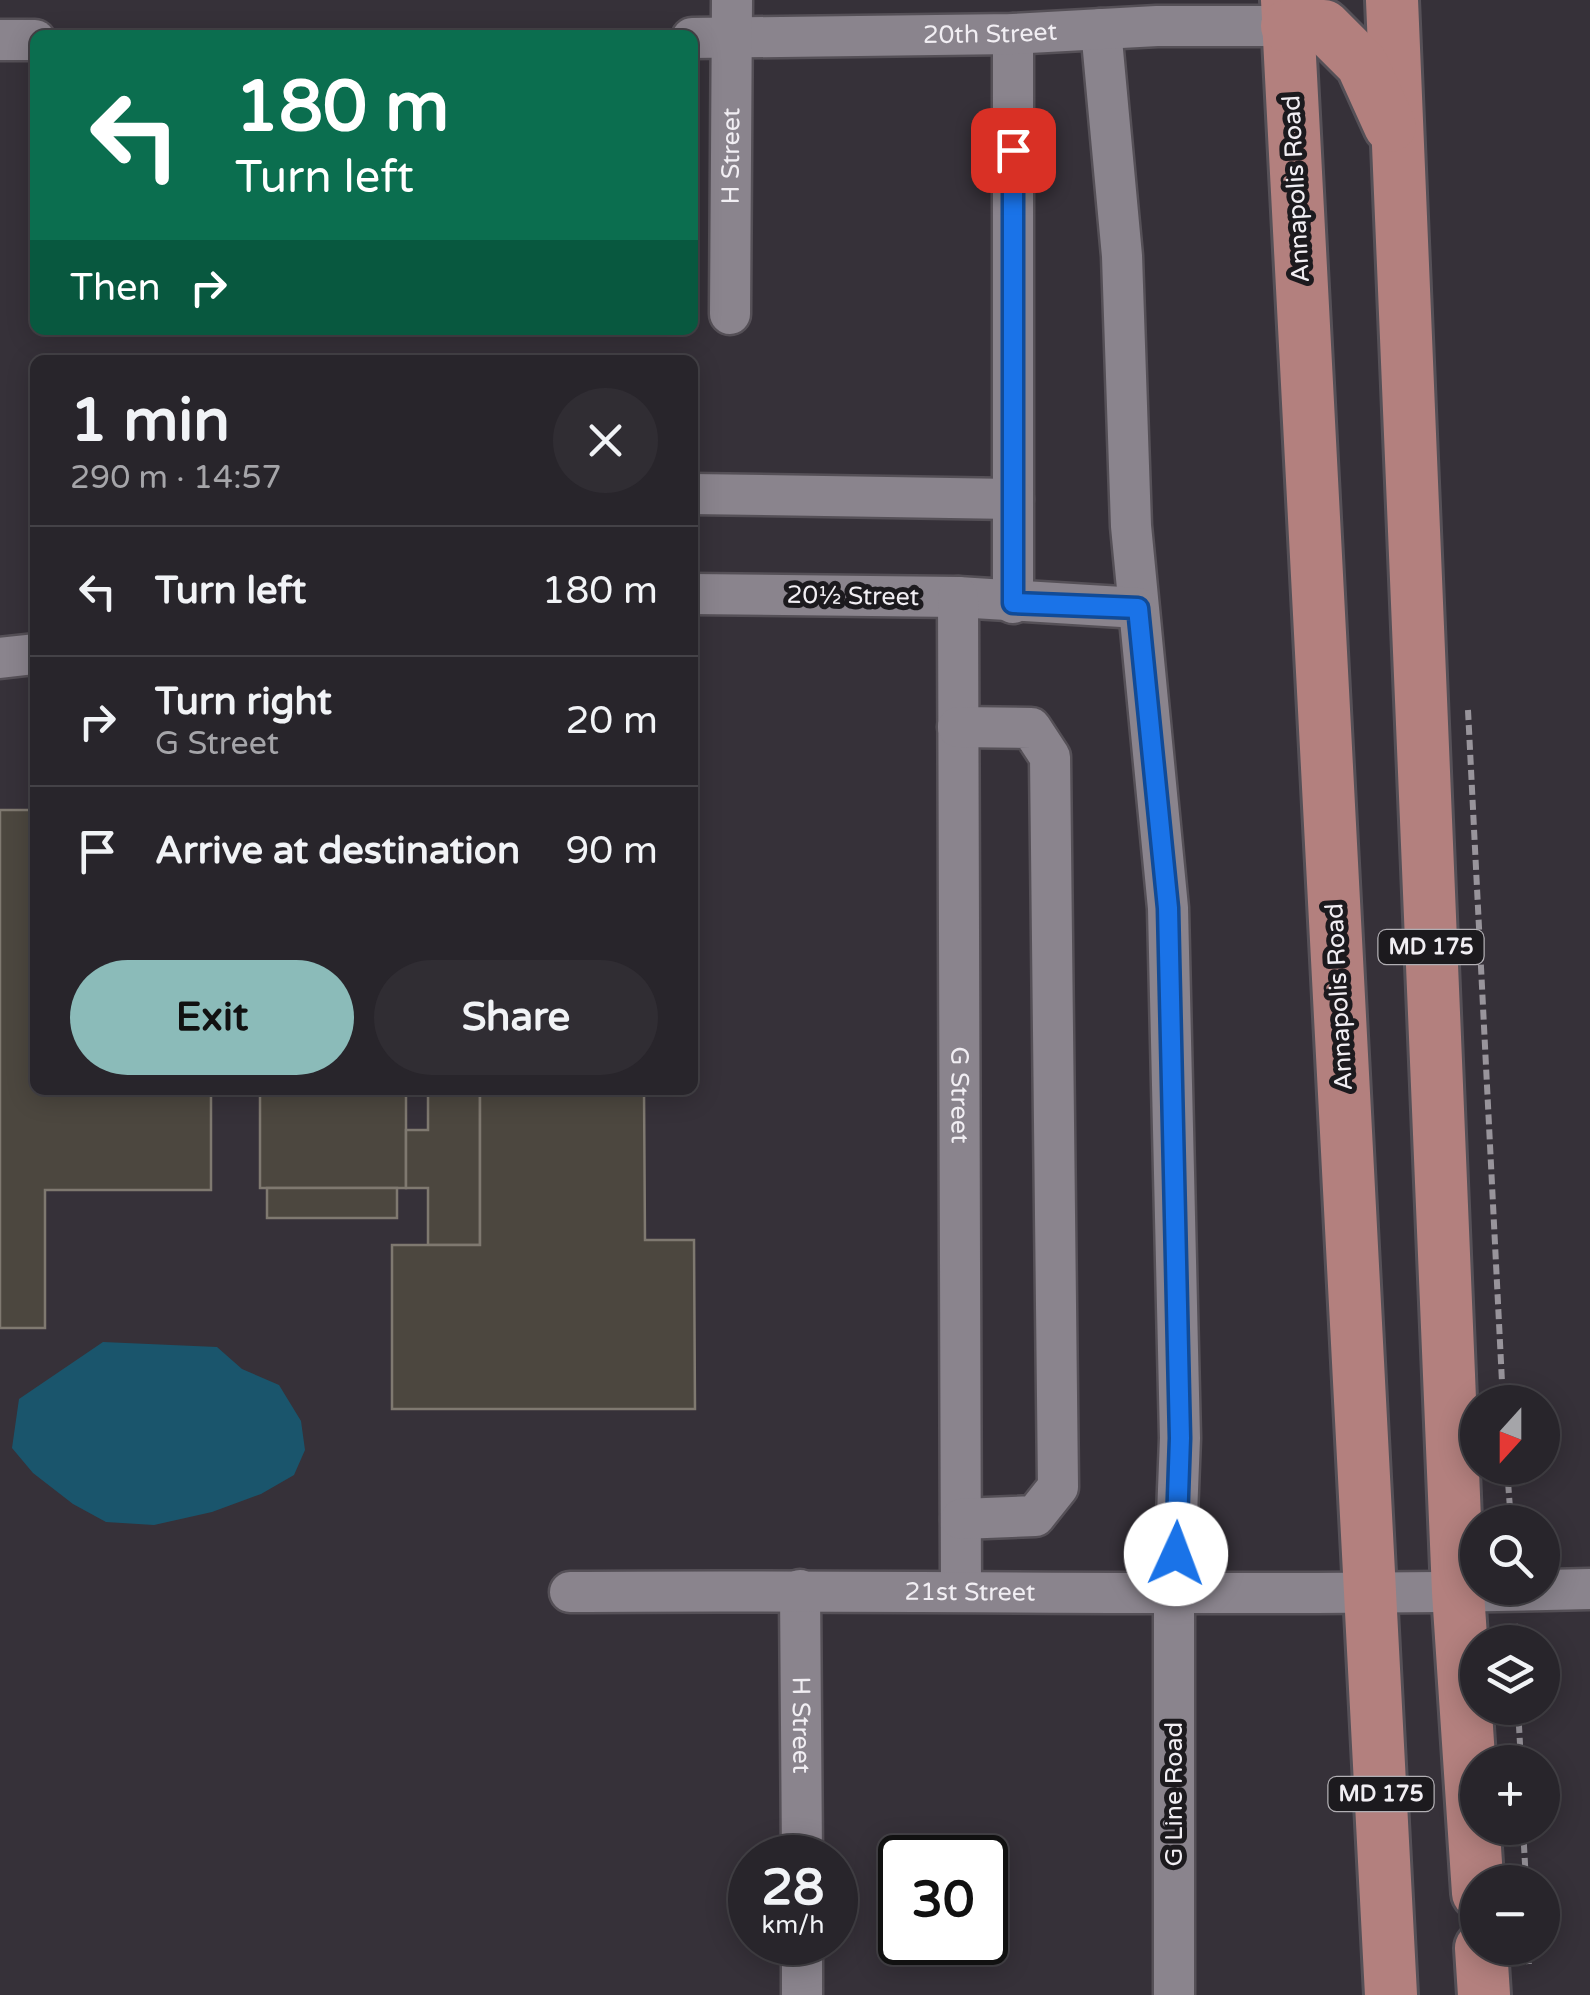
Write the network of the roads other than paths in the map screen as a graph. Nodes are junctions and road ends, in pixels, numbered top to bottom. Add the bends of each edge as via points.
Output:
1 (1392, 0) edge
2 (1287, 13) edge
3 (733, 19) edge
4 (1101, 29) junction
5 (1012, 34) junction
6 (698, 35) edge
7 (0, 40) edge
8 (30, 40) edge
9 (1398, 145) junction
10 (730, 314) dead end
11 (698, 494) edge
12 (1013, 499) junction
13 (698, 594) edge
14 (958, 597) junction
15 (1013, 603) junction
16 (1138, 608) junction
17 (30, 655) edge
18 (0, 658) edge
19 (958, 727) junction
20 (961, 1520) junction
21 (1590, 1589) edge
22 (800, 1590) junction
23 (570, 1592) dead end
24 (962, 1592) junction
25 (1458, 1592) junction
26 (1174, 1593) junction
27 (1372, 1593) junction
28 (802, 1835) edge
29 (1476, 1865) edge
30 (802, 1965) edge
31 (1482, 1965) edge
32 (802, 1995) edge
33 (1174, 1995) edge
34 (1391, 1995) edge
35 (1484, 1995) edge

1 - 9 main road, MD 175
2 - 4 street, 20th Street
2 - 9 main road via 1324,26 1362,64
2 - 27 main road, Annapolis Road / MD 175
3 - 5 street, 20th Street
3 - 6 street, 20th Street
3 - 10 street, H Street
4 - 5 street, 20th Street
4 - 16 street via 1122,256
5 - 12 street
7 - 8 street
9 - 25 main road, MD 175
11 - 12 street
12 - 15 street
13 - 14 street, 20½ Street
14 - 15 street, 20½ Street
14 - 19 street, G Street
15 - 16 street, 20½ Street
16 - 26 street via 1168,908 1180,1438
17 - 18 street
19 - 20 street, G Street
19 - 20 street via 1031,728 1050,758 1058,1487 1035,1516
20 - 24 street, G Street
21 - 25 street, 21st Street
22 - 23 street, 21st Street
22 - 24 street, 21st Street
22 - 28 street, H Street
24 - 26 street, 21st Street
25 - 27 street, 21st Street
25 - 29 main road, MD 175
26 - 27 street, 21st Street
26 - 33 street, G Line Road
27 - 34 main road, Annapolis Road / MD 175
30 - 32 street
31 - 35 main road

